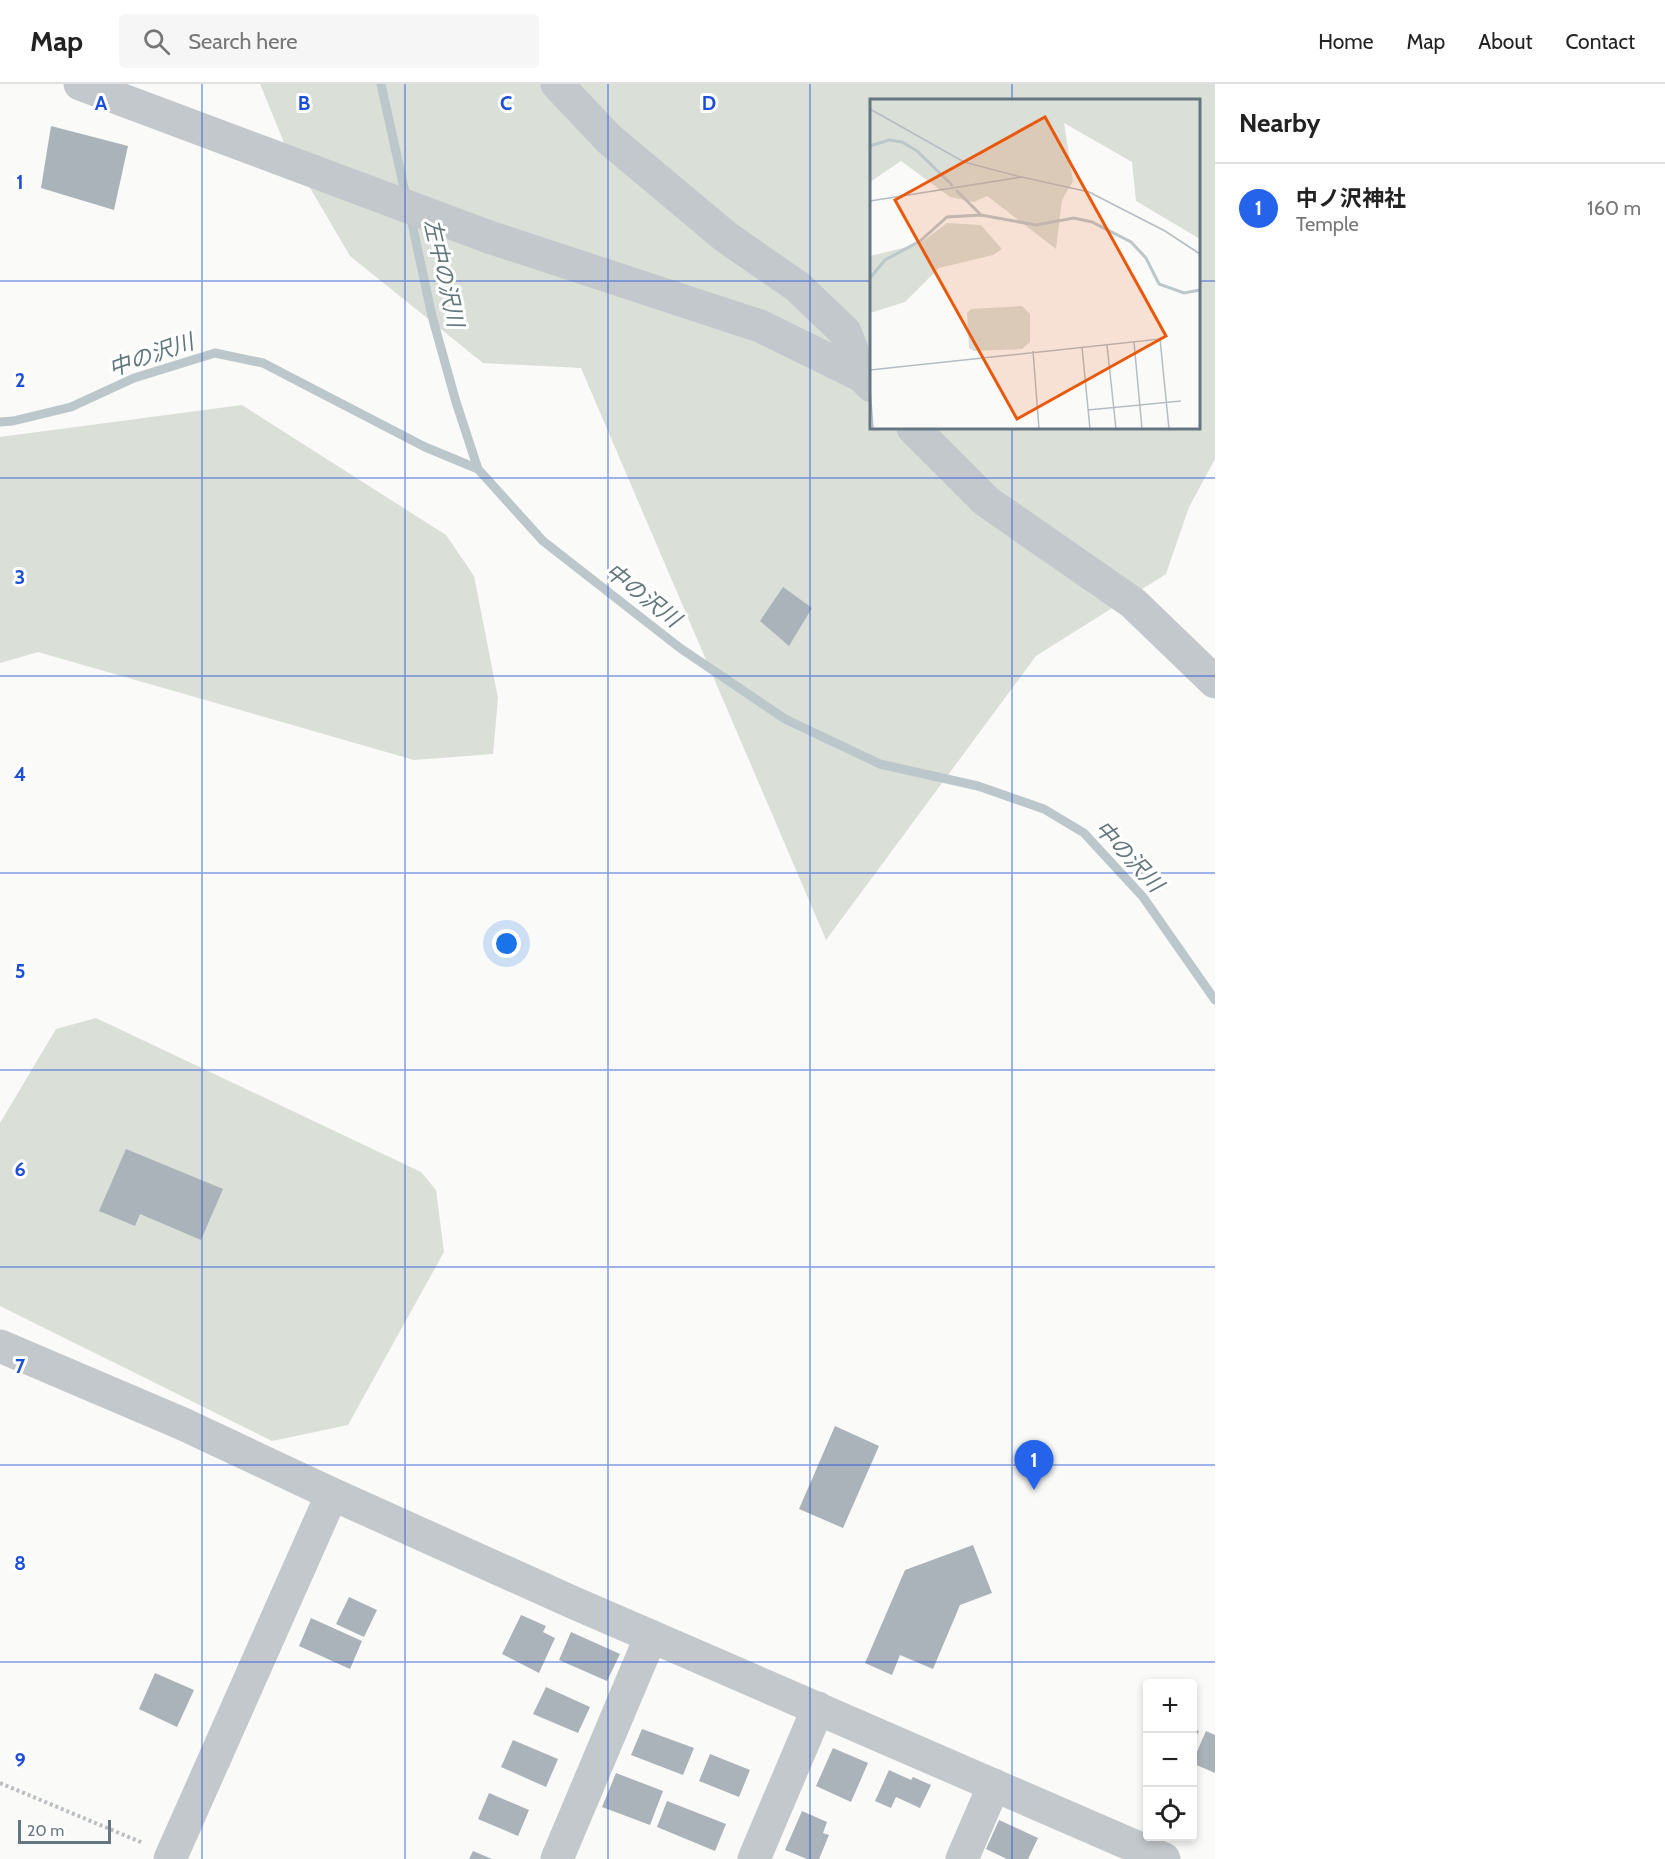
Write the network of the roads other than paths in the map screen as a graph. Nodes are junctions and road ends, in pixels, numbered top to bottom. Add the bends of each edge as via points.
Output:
1 (80, 84) edge
2 (557, 84) edge
3 (867, 381) edge
4 (914, 429) edge
5 (1215, 682) edge
6 (0, 1346) edge
7 (332, 1494) junction
8 (651, 1636) junction
9 (818, 1708) junction
10 (994, 1785) junction
11 (171, 1857) edge
12 (557, 1859) edge
13 (753, 1859) edge
14 (962, 1859) edge
15 (1164, 1859) edge

1 - 3 street via 489,237 760,326
2 - 3 street via 609,139 726,237 798,287 845,332
4 - 5 street via 986,501 1133,603
6 - 7 street via 183,1424
7 - 8 street
7 - 11 street
8 - 9 street
8 - 12 street
9 - 10 street
9 - 13 street
10 - 14 street
10 - 15 street

